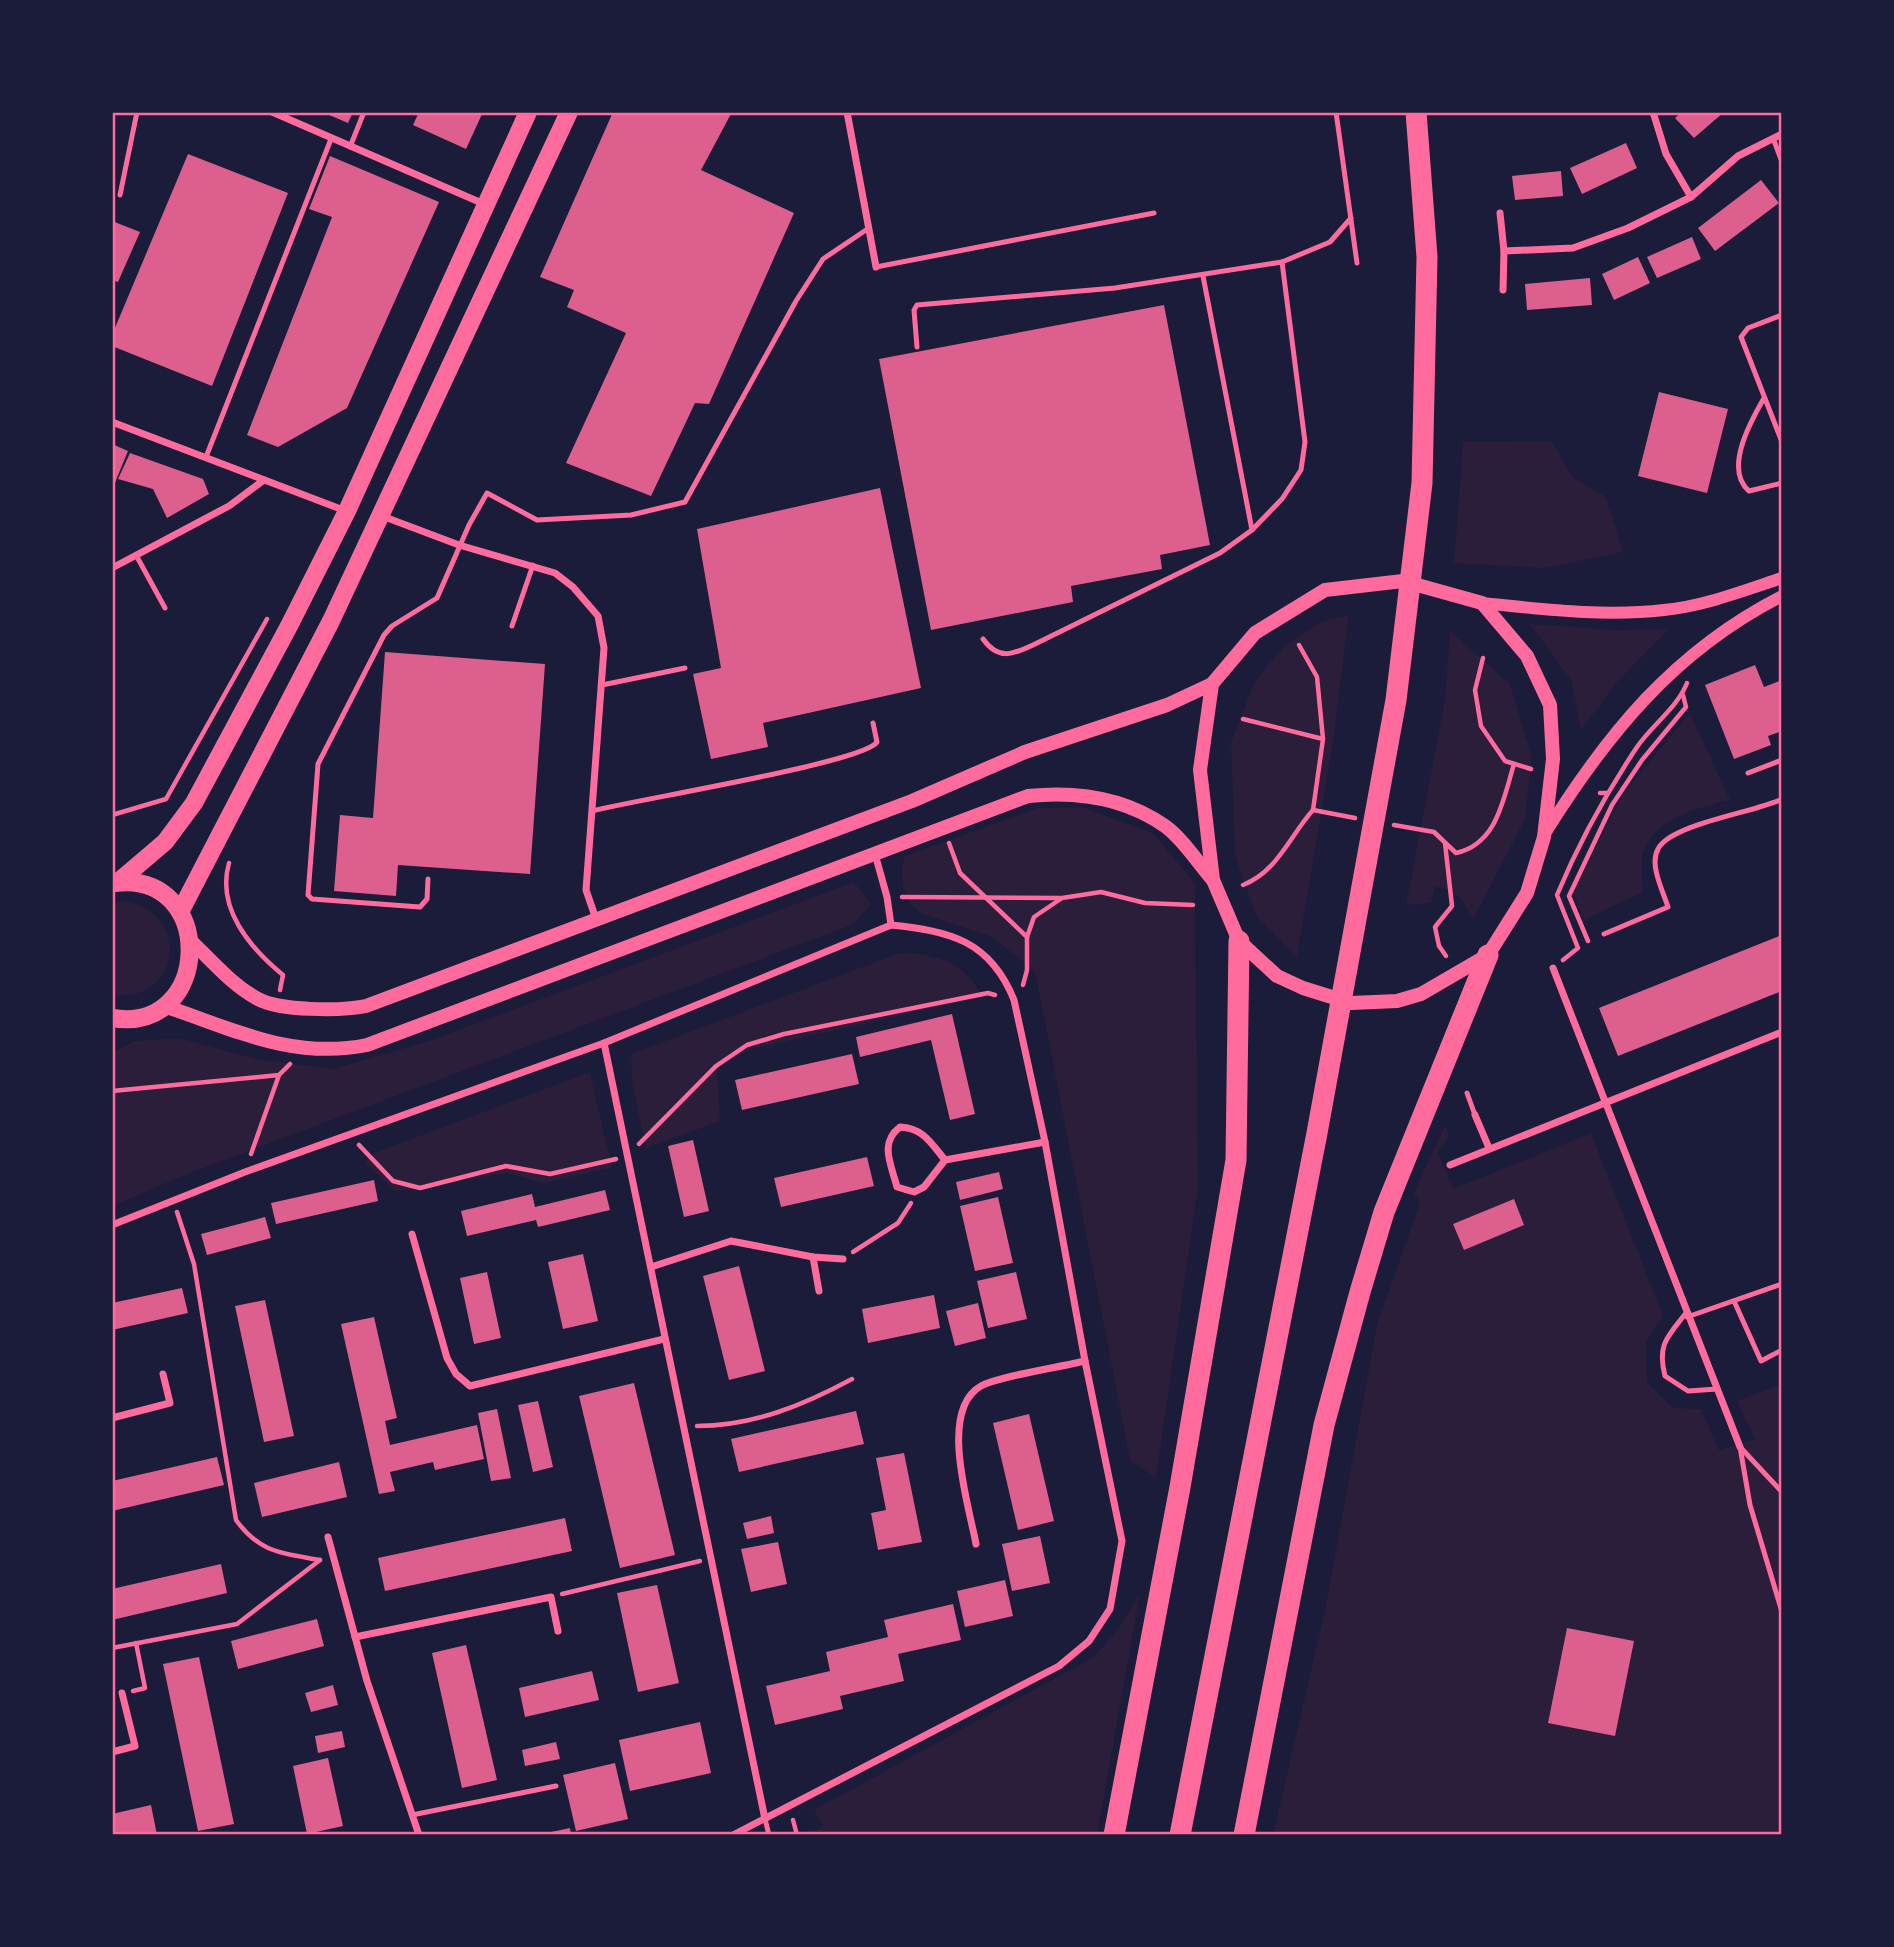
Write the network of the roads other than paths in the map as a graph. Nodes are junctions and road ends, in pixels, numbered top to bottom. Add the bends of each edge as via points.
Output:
1 (137, 112) edge
2 (272, 112) edge
3 (364, 112) edge
4 (528, 112) edge
5 (569, 112) edge
6 (847, 112) edge
7 (1336, 112) edge
8 (1416, 112) edge
9 (1653, 112) edge
10 (1782, 134) edge
11 (1773, 138) junction
12 (331, 139) junction
13 (351, 148) junction
14 (1782, 162) edge
15 (120, 195) dead end
16 (1691, 197) junction
17 (484, 204) junction
18 (1500, 213) dead end
19 (1154, 214) dead end
20 (1351, 218) junction
21 (869, 228) junction
22 (1504, 251) junction
23 (1282, 262) junction
24 (1357, 263) dead end
25 (876, 267) joint
26 (1203, 276) junction
27 (1503, 290) dead end
28 (1782, 315) edge
29 (917, 347) dead end
30 (1764, 398) junction
31 (112, 422) edge
32 (1782, 442) edge
33 (206, 457) junction
34 (264, 480) junction
35 (1782, 483) edge
36 (347, 511) junction
37 (382, 516) junction
38 (1252, 530) junction
39 (459, 545) junction
40 (136, 555) junction
41 (533, 565) junction
42 (112, 568) edge
43 (1782, 578) edge
44 (1782, 596) edge
45 (1482, 603) junction
46 (165, 608) dead end
47 (512, 626) dead end
48 (983, 639) dead end
49 (685, 668) dead end
50 (1212, 684) junction
51 (602, 685) junction
52 (873, 723) dead end
53 (1782, 760) edge
54 (1748, 773) dead end
55 (1782, 799) edge
56 (592, 811) junction
57 (1544, 836) junction
58 (875, 854) junction
59 (428, 879) dead end
60 (1213, 880) junction
61 (115, 883) edge
62 (180, 912) junction
63 (596, 919) junction
64 (891, 925) junction
65 (1604, 934) dead end
66 (1239, 941) junction
67 (191, 942) junction
68 (1488, 954) junction
69 (1553, 968) road end
70 (164, 1006) junction
71 (114, 1021) edge
72 (1782, 1032) edge
73 (604, 1043) junction
74 (1466, 1093) dead end
75 (1605, 1103) junction
76 (1475, 1115) joint
77 (1045, 1142) junction
78 (1489, 1148) junction
79 (945, 1160) junction
80 (1450, 1165) dead end
81 (112, 1225) edge
82 (412, 1234) dead end
83 (813, 1257) junction
84 (844, 1259) road end
85 (651, 1268) junction
86 (1782, 1284) edge
87 (819, 1291) dead end
88 (1734, 1301) junction
89 (1686, 1315) junction
90 (664, 1339) junction
91 (1782, 1350) edge
92 (1085, 1361) junction
93 (163, 1374) dead end
94 (1717, 1389) junction
95 (112, 1418) edge
96 (1740, 1447) junction
97 (1782, 1492) edge
98 (328, 1537) dead end
99 (976, 1544) dead end
100 (1782, 1612) edge
101 (558, 1631) dead end
102 (355, 1637) junction
103 (122, 1693) road end
104 (112, 1752) edge
105 (556, 1786) dead end
106 (412, 1815) junction
107 (765, 1819) junction
108 (419, 1835) edge
109 (733, 1835) edge
110 (769, 1835) edge
111 (1114, 1835) edge
112 (1180, 1835) edge
113 (1244, 1835) edge

1 - 15 lane
2 - 12 street
3 - 13 lane
4 - 17 main road
5 - 37 main road
6 - 21 street
7 - 20 lane
8 - 112 highway via 1427,257 1422,483 1396,700
9 - 16 street via 1666,154
10 - 11 street
11 - 14 lane
11 - 16 street via 1738,156
12 - 13 street
12 - 33 lane
13 - 17 street
16 - 22 street via 1573,248
17 - 36 main road
18 - 22 street
19 - 25 lane
20 - 23 lane via 1330,242
20 - 24 lane
21 - 25 street
21 - 39 lane via 823,259 685,502 631,515 537,520 487,493
22 - 27 street
23 - 26 lane
23 - 38 lane via 1305,442 1301,470 1282,499
26 - 29 lane via 1056,295 929,302 914,310
26 - 38 lane
28 - 30 lane via 1748,328 1741,337
30 - 32 lane
30 - 35 lane via 1742,438 1742,483 1752,491
31 - 33 street
33 - 34 street
34 - 36 street
34 - 40 street via 229,506
36 - 61 main road via 194,803 165,842
37 - 39 street
37 - 62 main road
38 - 48 lane via 1204,561 1012,655 992,651
39 - 41 street
39 - 59 lane via 437,598 392,625 376,647 318,764 308,895 312,899 419,907 427,899
40 - 42 street
40 - 46 lane
41 - 47 lane
41 - 51 street via 555,573 573,587 597,616 604,648
43 - 45 street via 1665,610 1569,612
44 - 57 street via 1704,644 1660,681 1573,790
45 - 50 main road via 1403,581 1325,590 1255,632
45 - 57 main road via 1527,656 1550,705 1553,758
49 - 51 lane
50 - 60 main road via 1200,770
50 - 63 main road via 1167,705 1025,752 912,801
51 - 56 street
52 - 56 lane via 877,742 868,750
53 - 54 lane
55 - 65 lane via 1704,822 1669,838 1658,849 1655,866 1668,907
56 - 63 street via 586,890
57 - 68 main road via 1527,893
58 - 60 main road via 1028,796 1063,792 1091,795 1166,827
58 - 64 street
58 - 70 main road via 367,1045 340,1050 305,1048 247,1038
60 - 66 main road
61 - 62 main road via 153,889
62 - 67 main road
63 - 67 main road via 366,1006 336,1012 261,1001
64 - 73 street
64 - 77 street via 939,930 972,945 1006,978
66 - 68 main road via 1277,976 1352,1003 1397,1001 1421,994
66 - 111 highway via 1234,1173
67 - 70 main road via 187,977
68 - 113 highway via 1384,1212 1360,1292 1324,1424
69 - 75 street
70 - 71 main road via 150,1014
72 - 75 street
73 - 81 street via 245,1172
73 - 85 street
74 - 76 lane
75 - 78 street
75 - 89 street
76 - 78 street
77 - 79 street
77 - 92 street
78 - 80 street
79 - 79 street via 915,1128 900,1126 886,1145 897,1187 914,1192 924,1187
82 - 90 street via 447,1358 470,1386
83 - 84 street
83 - 85 street via 731,1241
83 - 87 street
85 - 90 street
86 - 88 lane
88 - 89 lane
88 - 91 lane via 1761,1360
89 - 94 street
89 - 94 lane via 1665,1340 1660,1356 1665,1376 1688,1391
90 - 107 street
92 - 99 street via 981,1386 966,1399 958,1446
92 - 107 street via 1122,1541 1110,1609 1089,1641 1059,1666
93 - 95 street via 170,1403
94 - 96 street
96 - 97 lane
96 - 100 lane via 1750,1505
98 - 102 street
101 - 102 street via 551,1597
102 - 106 street
103 - 104 street via 135,1746
105 - 106 lane
106 - 108 street
107 - 109 street
107 - 110 lane

